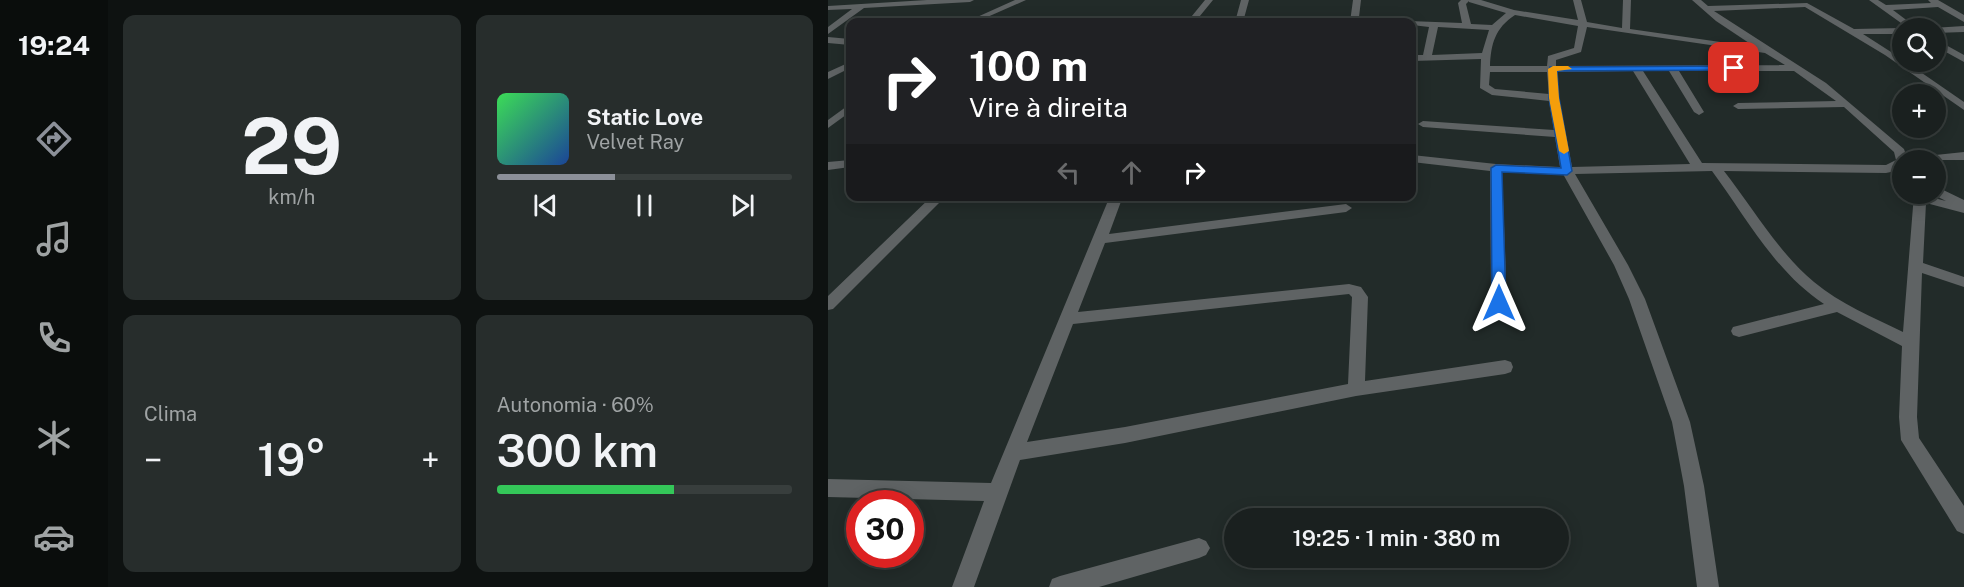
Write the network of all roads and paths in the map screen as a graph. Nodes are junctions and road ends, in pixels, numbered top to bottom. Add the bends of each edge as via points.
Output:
1 (957, 0) edge
2 (969, 0) edge
3 (1022, 0) edge
4 (1209, 0) edge
5 (1245, 0) edge
6 (1357, 0) edge
7 (1466, 0) edge
8 (1472, 0) edge
9 (1577, 0) edge
10 (1627, 0) edge
11 (1696, 0) edge
12 (1873, 0) edge
13 (1785, 2) edge
14 (1934, 2) edge
15 (1807, 3) edge
16 (863, 5) junction
17 (828, 8) edge
18 (1883, 8) junction
19 (1706, 9) junction
20 (1513, 12) junction
21 (979, 18) edge
22 (1194, 18) edge
23 (1240, 18) edge
24 (1354, 18) edge
25 (1898, 18) edge
26 (1964, 19) edge
27 (1416, 23) edge
28 (1583, 23) junction
29 (1434, 25) junction
30 (1467, 27) junction
31 (1494, 28) junction
32 (1946, 30) edge
33 (1964, 30) edge
34 (828, 31) edge
35 (1626, 31) junction
36 (1892, 31) edge
37 (1854, 32) junction
38 (828, 40) edge
39 (846, 42) edge
40 (1946, 48) edge
41 (1766, 51) junction
42 (1485, 56) junction
43 (1416, 58) edge
44 (1427, 58) junction
45 (1964, 59) edge
46 (846, 68) edge
47 (1636, 68) junction
48 (1672, 68) junction
49 (1797, 68) junction
50 (1485, 69) junction
51 (1553, 69) junction
52 (828, 76) edge
53 (1554, 98) junction
54 (1845, 104) junction
55 (1738, 106) dead end
56 (1964, 107) edge
57 (846, 109) edge
58 (1700, 112) dead end
59 (1423, 124) dead end
60 (828, 125) edge
61 (1562, 134) junction
62 (1899, 150) edge
63 (1964, 156) edge
64 (1946, 157) edge
65 (1416, 159) edge
66 (846, 164) edge
67 (828, 166) edge
68 (1698, 167) junction
69 (1892, 167) edge
70 (1496, 168) junction
71 (1716, 168) junction
72 (1567, 171) junction
73 (1946, 196) edge
74 (935, 201) edge
75 (1115, 201) edge
76 (1946, 202) edge
77 (1920, 204) edge
78 (1964, 207) edge
79 (1346, 208) dead end
80 (1101, 239) junction
81 (1916, 266) junction
82 (1964, 282) edge
83 (1499, 303) dead end
84 (828, 305) edge
85 (1839, 306) junction
86 (1068, 319) junction
87 (1739, 332) dead end
88 (1910, 343) junction
89 (1505, 367) dead end
90 (1356, 389) junction
91 (1015, 452) junction
92 (828, 488) edge
93 (997, 492) junction
94 (1964, 524) edge
95 (1199, 548) dead end
96 (963, 587) edge
97 (1060, 587) edge
98 (1708, 587) edge

1 - 2 street
1 - 16 street
3 - 21 street
4 - 22 street
5 - 23 street
6 - 24 street
7 - 30 street via 1462,9
8 - 20 street
9 - 28 street
10 - 35 street
11 - 19 street
12 - 18 street
13 - 15 street
13 - 19 street
14 - 18 street
14 - 26 street
15 - 37 street
16 - 17 street
16 - 34 street
18 - 25 street
19 - 41 street
20 - 28 street
20 - 31 street via 1498,20
27 - 29 street
28 - 35 street
28 - 51 street via 1578,50 1553,56
29 - 30 street
29 - 44 street
30 - 31 street
31 - 42 street
32 - 33 street
35 - 41 street
36 - 37 street
37 - 56 street
38 - 39 street
40 - 45 street
41 - 49 street
42 - 44 street
42 - 50 street
43 - 44 street
46 - 52 street
47 - 48 street
47 - 51 street
47 - 68 street
48 - 49 street
48 - 58 street
49 - 54 street
50 - 51 street
50 - 53 street via 1486,90
51 - 53 street
53 - 61 street
54 - 55 street
54 - 62 street
57 - 60 street
59 - 61 street
61 - 72 street
63 - 64 street
65 - 70 street
66 - 67 street
68 - 71 street
68 - 72 street
69 - 71 street
70 - 72 street
70 - 83 street
71 - 85 street via 1788,266
72 - 98 street via 1637,299 1681,422
73 - 78 street
74 - 84 street
75 - 80 street
76 - 78 street
77 - 81 street
79 - 80 street
80 - 86 street
81 - 82 street
81 - 88 street
85 - 87 street
85 - 88 street
86 - 90 street via 1349,289 1360,297
86 - 91 street
88 - 94 street via 1910,440
89 - 90 street
90 - 91 street via 1125,435
91 - 93 street
92 - 93 street
93 - 96 street
95 - 97 street

